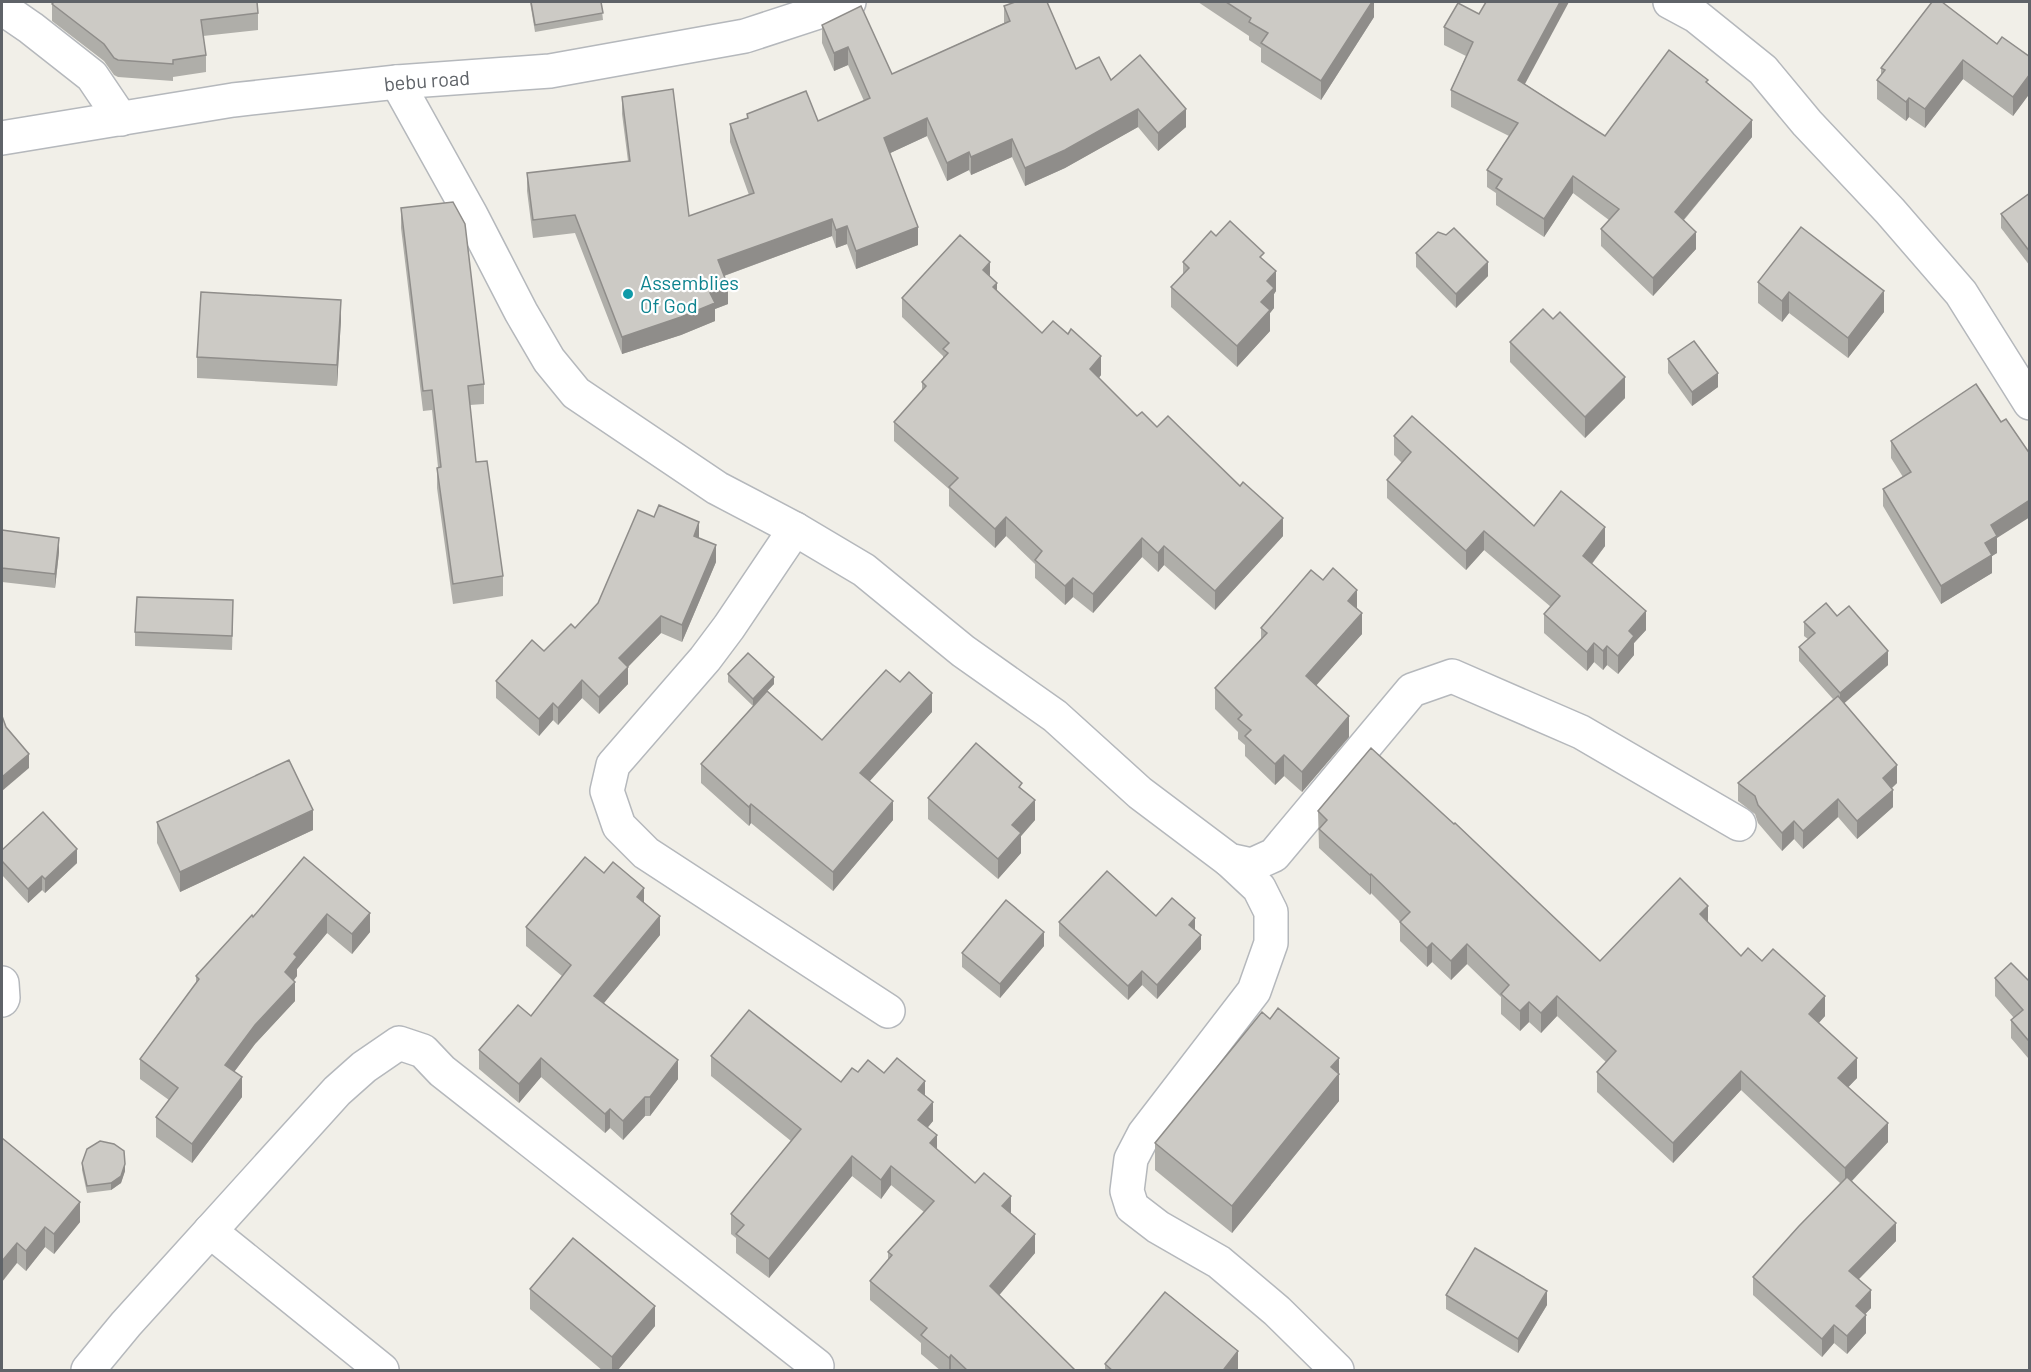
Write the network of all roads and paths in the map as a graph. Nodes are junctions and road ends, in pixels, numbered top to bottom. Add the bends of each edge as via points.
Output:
1 (849, 2) edge
2 (1670, 2) edge
3 (2, 8) edge
4 (397, 82) junction
5 (122, 119) junction
6 (2, 138) edge
7 (2030, 403) edge
8 (795, 529) junction
9 (1739, 824) dead end
10 (1228, 860) junction
11 (2, 983) edge
12 (2, 1000) edge
13 (888, 1011) dead end
14 (210, 1231) junction
15 (816, 1366) dead end
16 (88, 1371) edge
17 (382, 1371) edge
18 (1337, 1371) edge

1 - 4 street, bebu road via 745,36 573,67
2 - 7 street via 1696,16 1763,70 1890,211 1961,293
3 - 5 street via 92,76
4 - 5 street, bebu road via 233,100
4 - 8 street via 521,312 549,360 576,393 717,488
5 - 6 street, bebu road
8 - 10 street via 864,570 963,651 1055,716 1140,793
8 - 13 street via 705,659 613,765 607,791 619,826 646,852
9 - 10 street via 1581,732 1452,676 1412,690 1274,855 1252,865
10 - 18 street via 1259,888 1271,912 1271,942 1254,991 1144,1134 1131,1159 1127,1191 1132,1208 1219,1262 1277,1311
11 - 12 street
14 - 15 street via 337,1091 399,1043 423,1051 442,1071
14 - 16 street
14 - 17 street

